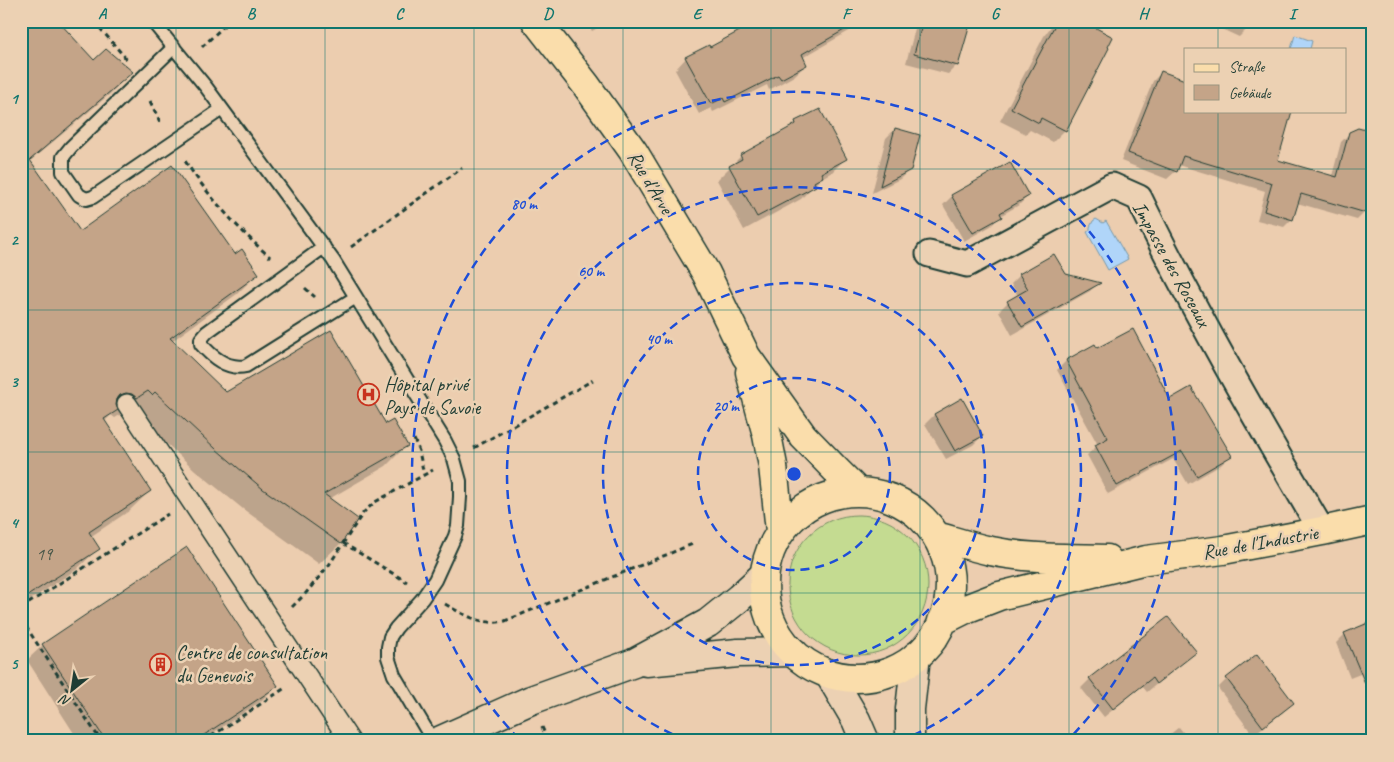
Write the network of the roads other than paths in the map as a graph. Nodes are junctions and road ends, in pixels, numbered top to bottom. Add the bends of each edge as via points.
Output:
1 (152, 21) edge
2 (536, 21) edge
3 (174, 47) junction
4 (222, 109) junction
5 (324, 247) junction
6 (929, 254) dead end
7 (356, 297) junction
8 (746, 356) junction
9 (127, 404) dead end
10 (858, 492) junction
11 (1373, 520) edge
12 (780, 531) junction
13 (1322, 531) junction
14 (936, 536) junction
15 (1146, 560) junction
16 (764, 575) junction
17 (942, 621) junction
18 (793, 652) junction
19 (916, 656) junction
20 (634, 663) junction
21 (829, 674) junction
22 (350, 741) edge
23 (433, 741) edge
24 (438, 741) edge
25 (865, 741) edge
26 (910, 741) edge

1 - 3 lane
2 - 8 main road, Rue d'Arve via 633,151 706,273
3 - 4 lane
3 - 4 lane via 63,157 63,172 79,195 89,199 93,197
4 - 5 lane
5 - 7 lane
5 - 7 lane via 207,332 201,339 202,344 218,360 240,368
6 - 13 street, Impasse des Roseaux via 967,264 1112,186 1139,198 1168,258
7 - 23 lane via 445,441 460,481 455,536 435,580 401,621 390,637 388,647 394,674
8 - 10 main road, Rue d'Arve via 804,436
8 - 12 main road, Rue d'Arve via 774,466
9 - 22 street
10 - 12 main road via 823,498 792,517
10 - 14 main road via 874,493 902,504 921,518
11 - 13 main road, Rue de l'Industrie
12 - 16 main road via 772,544
13 - 15 main road, Rue de l'Industrie via 1223,550
14 - 15 main road, Rue de l'Industrie via 992,551 1022,555
14 - 17 main road via 949,577 947,607
15 - 17 main road, Rue de l'Industrie via 999,596
16 - 18 main road via 763,589 769,617
16 - 20 main road via 708,623
17 - 19 main road via 930,642
18 - 20 main road via 738,653
18 - 21 main road
19 - 21 main road via 882,674 855,678
19 - 26 main road
20 - 24 main road via 531,700
21 - 25 main road

